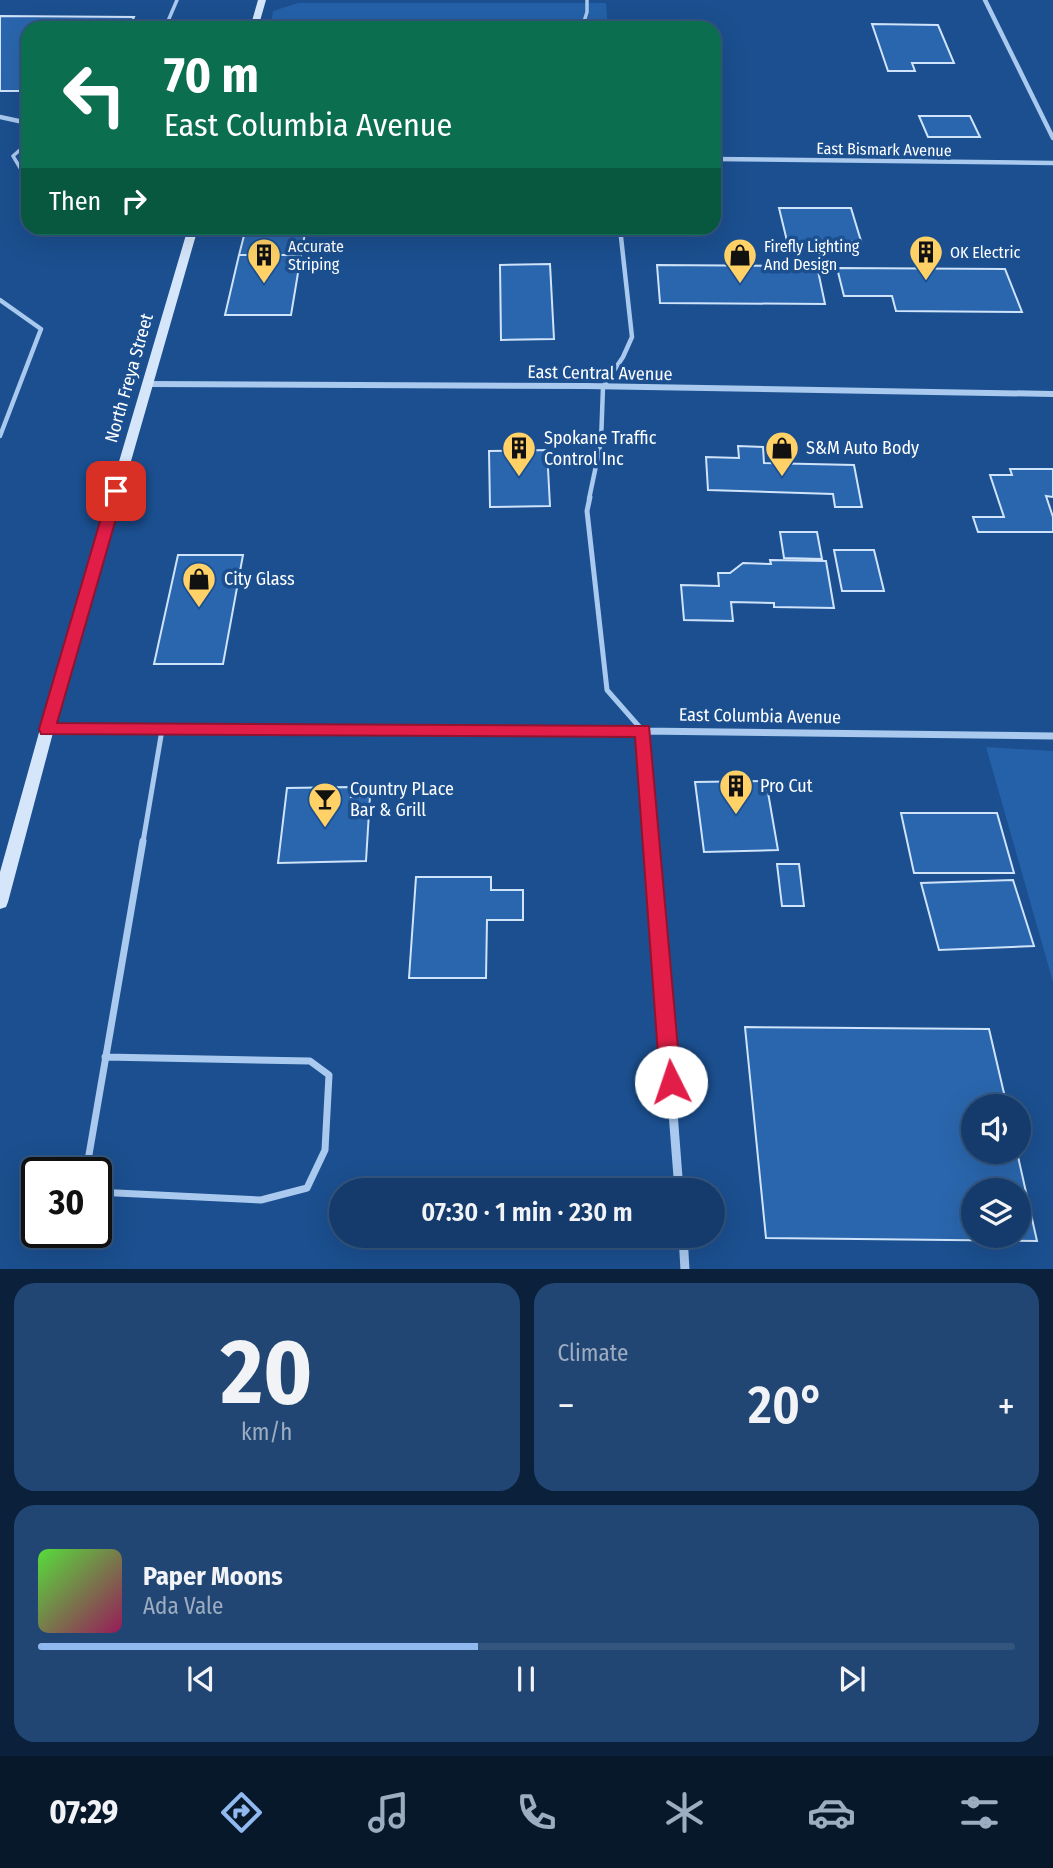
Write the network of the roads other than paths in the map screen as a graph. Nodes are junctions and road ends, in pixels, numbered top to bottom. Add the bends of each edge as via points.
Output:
1 (177, 0) edge
2 (262, 0) edge
3 (587, 0) edge
4 (985, 0) edge
5 (168, 21) edge
6 (256, 21) edge
7 (584, 21) edge
8 (0, 117) edge
9 (21, 122) edge
10 (1053, 138) edge
11 (21, 149) edge
12 (721, 159) edge
13 (1053, 163) edge
14 (21, 169) edge
15 (191, 235) edge
16 (621, 235) edge
17 (0, 300) edge
18 (147, 384) junction
19 (603, 387) junction
20 (1053, 394) edge
21 (0, 436) edge
22 (47, 729) junction
23 (162, 730) junction
24 (643, 731) junction
25 (1053, 736) edge
26 (0, 902) edge
27 (105, 1057) junction
28 (88, 1157) edge
29 (678, 1178) edge
30 (112, 1193) edge
31 (684, 1248) edge
32 (685, 1269) edge

1 - 5 lane
2 - 6 street
3 - 7 lane
4 - 10 street
8 - 9 street
11 - 14 lane via 13,156
12 - 13 street, East Bismark Avenue
15 - 18 street, North Freya Street
16 - 19 lane via 632,337
17 - 21 lane via 41,329
18 - 19 street, East Central Avenue
18 - 22 street, North Freya Street
19 - 20 street, East Central Avenue
19 - 24 lane via 601,442 587,511 599,639 607,690
22 - 23 street, East Columbia Avenue
22 - 26 street, North Freya Street
23 - 24 street, East Columbia Avenue
23 - 27 lane
24 - 25 street, East Columbia Avenue
24 - 29 street
27 - 28 lane
27 - 30 lane via 310,1061 329,1074 325,1150 307,1188 261,1200
31 - 32 street

